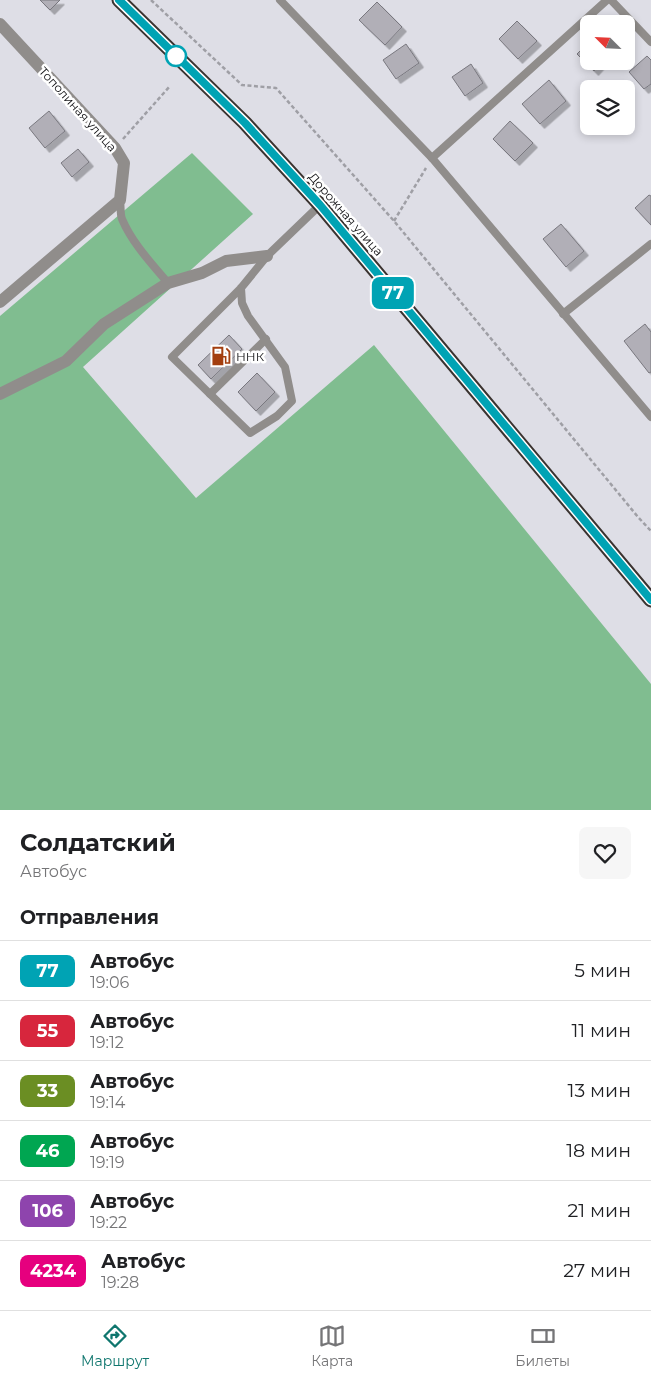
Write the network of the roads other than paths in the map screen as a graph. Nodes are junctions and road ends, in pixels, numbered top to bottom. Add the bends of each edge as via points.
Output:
1 (119, 0) edge
2 (280, 0) edge
3 (607, 0) edge
4 (611, 0) edge
5 (0, 24) edge
6 (651, 42) edge
7 (432, 158) junction
8 (120, 200) junction
9 (320, 205) junction
10 (651, 244) edge
11 (267, 256) junction
12 (168, 283) junction
13 (242, 288) junction
14 (0, 302) edge
15 (564, 314) junction
16 (266, 339) junction
17 (0, 394) edge
18 (210, 394) junction
19 (651, 417) edge
20 (651, 600) edge

1 - 9 highway, Дорожная улица via 245,123
2 - 7 lane
3 - 7 lane
4 - 6 lane
5 - 8 street, Тополиная улица via 115,148 124,163
7 - 15 lane
8 - 12 lane via 122,218 130,233
8 - 14 street
9 - 11 lane
9 - 20 highway, Дорожная улица
10 - 15 lane
11 - 12 street via 226,261 202,273
11 - 13 lane
12 - 17 street via 104,324 66,361
13 - 16 lane via 242,303 248,316
13 - 18 lane via 172,356
15 - 19 lane
16 - 18 lane
16 - 18 lane via 285,367 292,401 277,416 250,433

